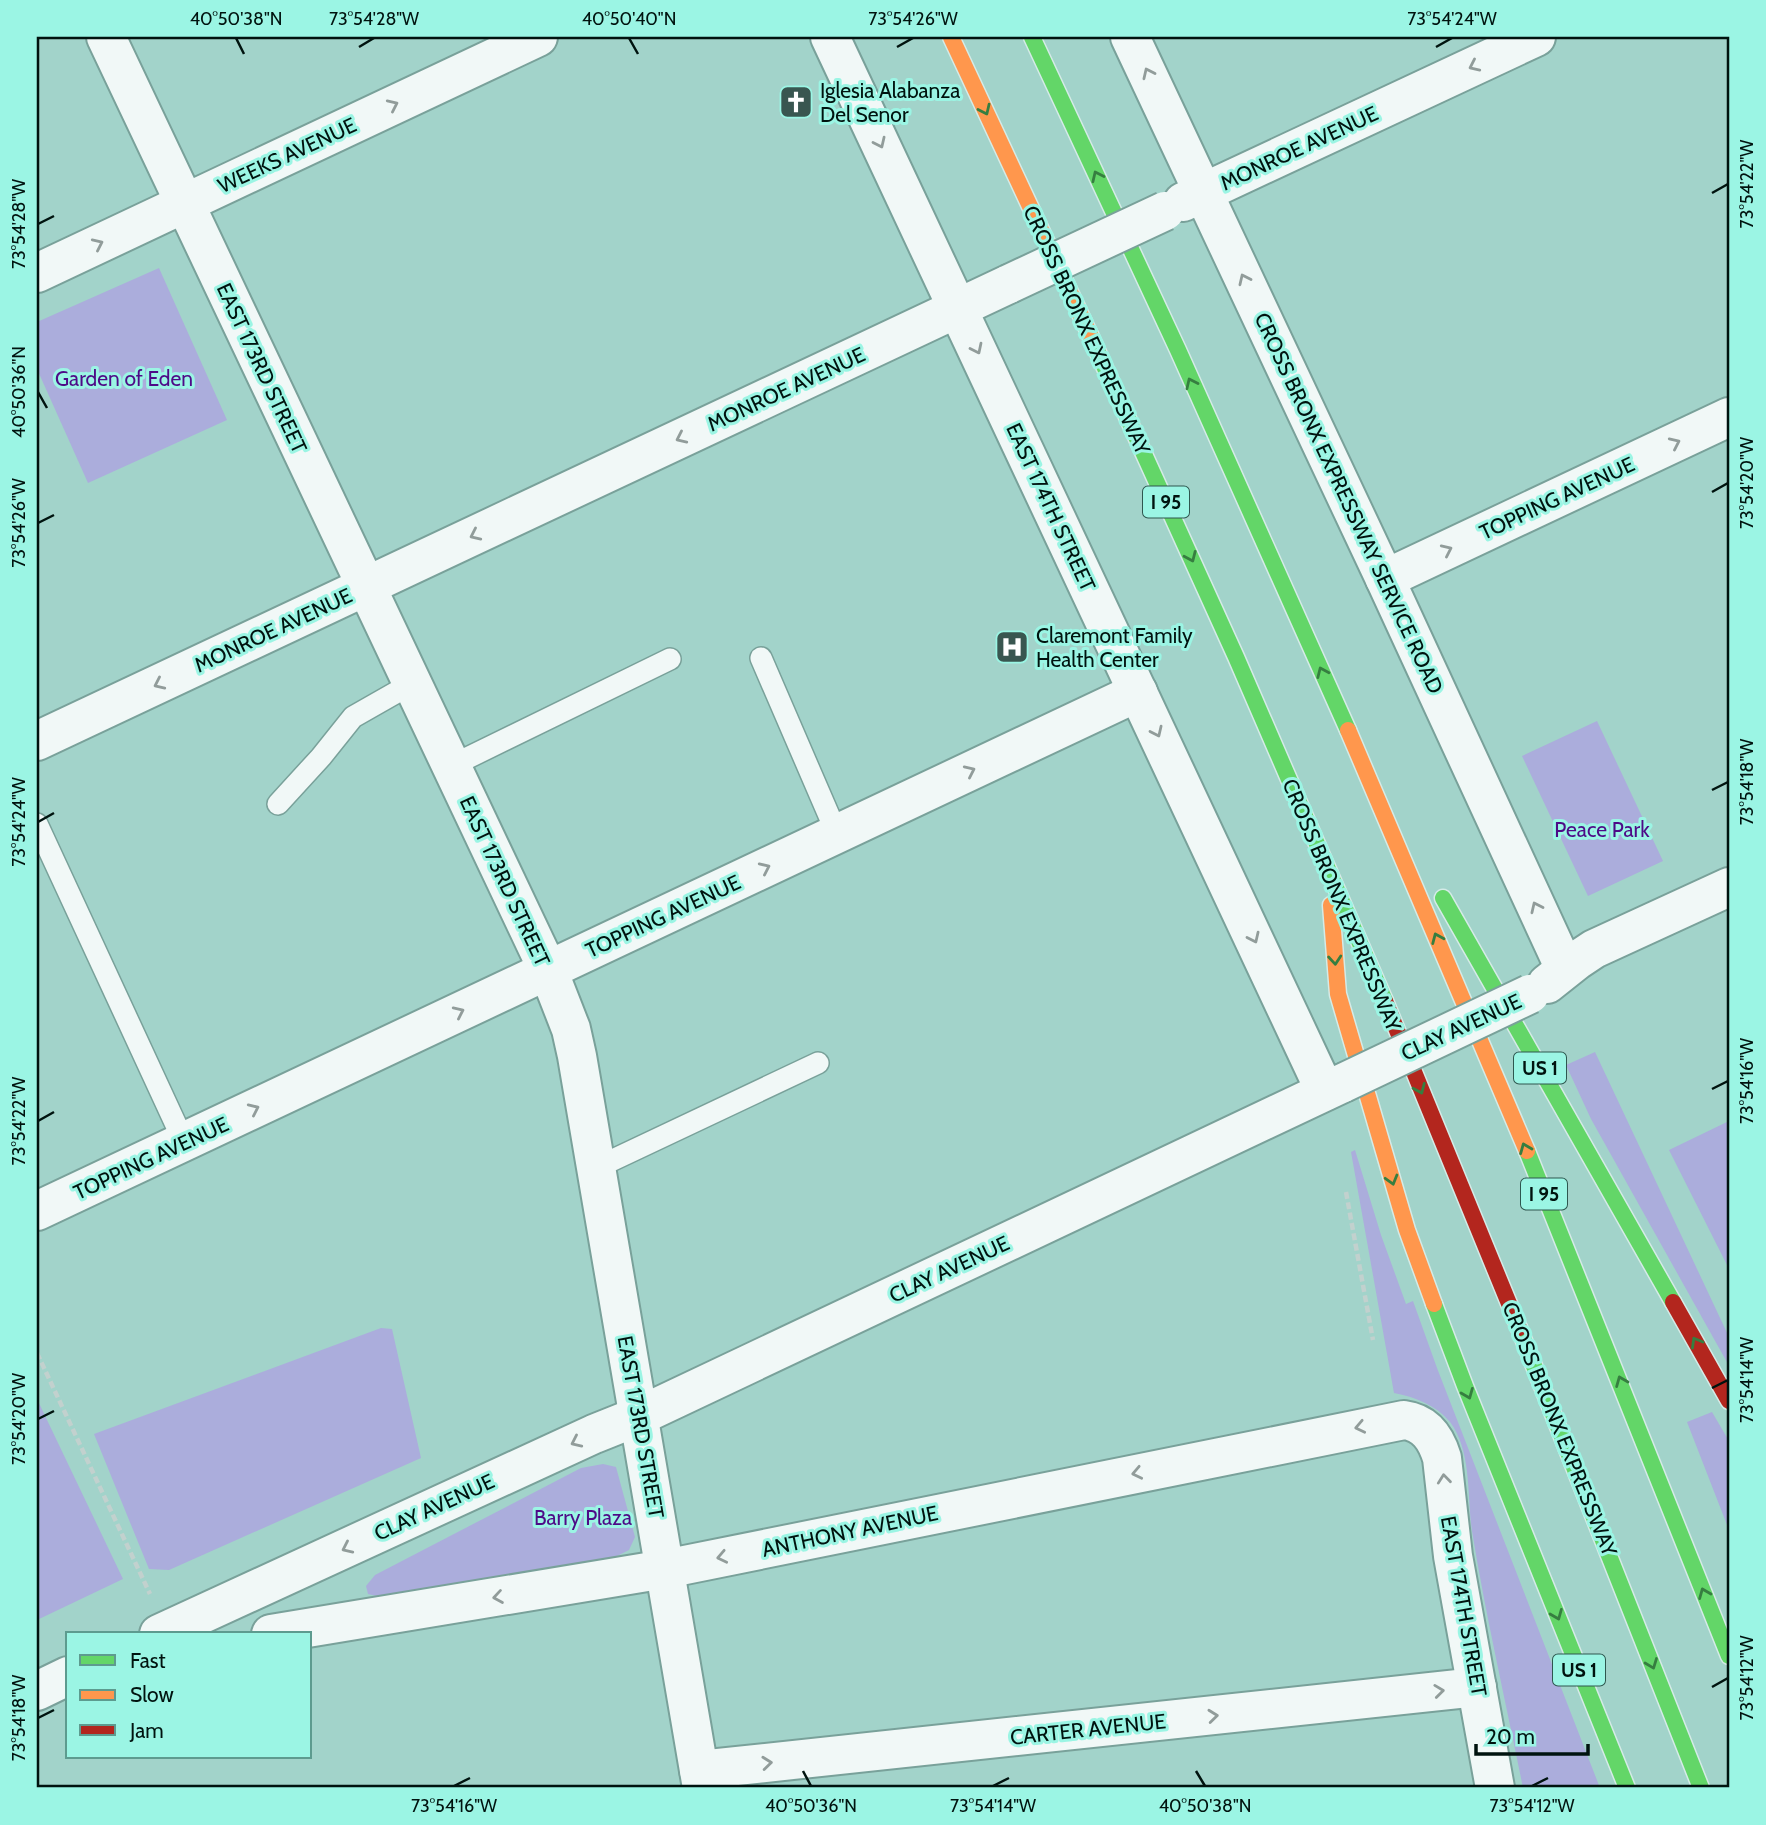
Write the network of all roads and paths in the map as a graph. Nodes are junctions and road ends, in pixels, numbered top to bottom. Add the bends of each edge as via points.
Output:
1 (106, 37) edge
2 (538, 37) edge
3 (830, 37) edge
4 (951, 37) edge
5 (1032, 37) edge
6 (1130, 37) edge
7 (1536, 37) edge
8 (1204, 192) junction
9 (184, 203) junction
10 (37, 273) edge
11 (958, 309) junction
12 (1729, 417) edge
13 (1385, 579) junction
14 (366, 586) junction
15 (761, 658) dead end
16 (670, 659) dead end
17 (411, 684) junction
18 (1138, 692) junction
19 (1350, 735) junction
20 (37, 741) edge
21 (451, 766) junction
22 (278, 804) dead end
23 (37, 824) edge
24 (837, 834) junction
25 (1419, 856) dead end
26 (1328, 868) junction
27 (1433, 880) dead end
28 (1729, 887) edge
29 (548, 970) junction
30 (1565, 970) junction
31 (818, 1063) dead end
32 (1334, 1087) junction
33 (184, 1142) junction
34 (598, 1167) junction
35 (1346, 1192) dead end
36 (37, 1211) edge
37 (1373, 1340) dead end
38 (37, 1353) edge
39 (1729, 1401) edge
40 (639, 1416) junction
41 (1425, 1428) joint
42 (665, 1569) junction
43 (150, 1594) dead end
44 (163, 1632) edge
45 (283, 1632) edge
46 (1729, 1657) edge
47 (66, 1677) edge
48 (1477, 1686) junction
49 (37, 1690) edge
50 (701, 1779) edge
51 (1495, 1788) edge
52 (1626, 1788) edge
53 (1701, 1788) edge

1 - 9 street, EAST 173RD STREET
9 -> 2 street, WEEKS AVENUE
3 -> 11 street, EAST 174TH STREET
4 -> 26 highway, CROSS BRONX EXPRESSWAY / I 95 via 1169,508
19 -> 5 highway, I 95
8 -> 6 street, CROSS BRONX EXPRESSWAY SERVICE ROAD
7 -> 8 street, MONROE AVENUE
8 - 11 street, MONROE AVENUE, bridge
13 -> 8 street, CROSS BRONX EXPRESSWAY SERVICE ROAD
10 -> 9 street, WEEKS AVENUE
9 - 14 street, EAST 173RD STREET
11 -> 14 street, MONROE AVENUE
11 -> 18 street, EAST 174TH STREET
13 -> 12 street, TOPPING AVENUE
30 -> 13 street, CROSS BRONX EXPRESSWAY SERVICE ROAD
14 - 17 street, EAST 173RD STREET
14 -> 20 street, MONROE AVENUE
15 - 24 lane
16 - 21 lane
17 - 21 street, EAST 173RD STREET
17 - 22 lane via 353,717
24 -> 18 street, TOPPING AVENUE
18 -> 32 street, EAST 174TH STREET
19 - 25 highway
46 -> 19 highway, I 95 via 1529,1156
21 - 29 street, EAST 173RD STREET
23 - 33 lane
29 -> 24 street, TOPPING AVENUE
26 -> 52 highway, US 1 via 1338,993 1407,1230
26 -> 53 highway, CROSS BRONX EXPRESSWAY / I 95 via 1546,1391
39 -> 27 highway, US 1
28 - 30 street, CLAY AVENUE via 1594,950
33 -> 29 street, TOPPING AVENUE
29 - 34 street, EAST 173RD STREET via 571,1029
30 - 32 street, CLAY AVENUE, bridge via 1530,994
31 - 34 lane
32 - 40 street, CLAY AVENUE
33 - 36 street, TOPPING AVENUE
34 - 40 street, EAST 173RD STREET
35 - 37 path
38 - 43 path
40 - 42 street, EAST 173RD STREET
40 -> 44 street, CLAY AVENUE
41 -> 42 street, ANTHONY AVENUE via 1397,1420
48 -> 41 street, EAST 174TH STREET via 1451,1543 1442,1458
42 -> 45 street, ANTHONY AVENUE
42 - 50 street, EAST 173RD STREET
47 - 49 street
50 -> 48 street, CARTER AVENUE
48 - 51 street, EAST 174TH STREET

